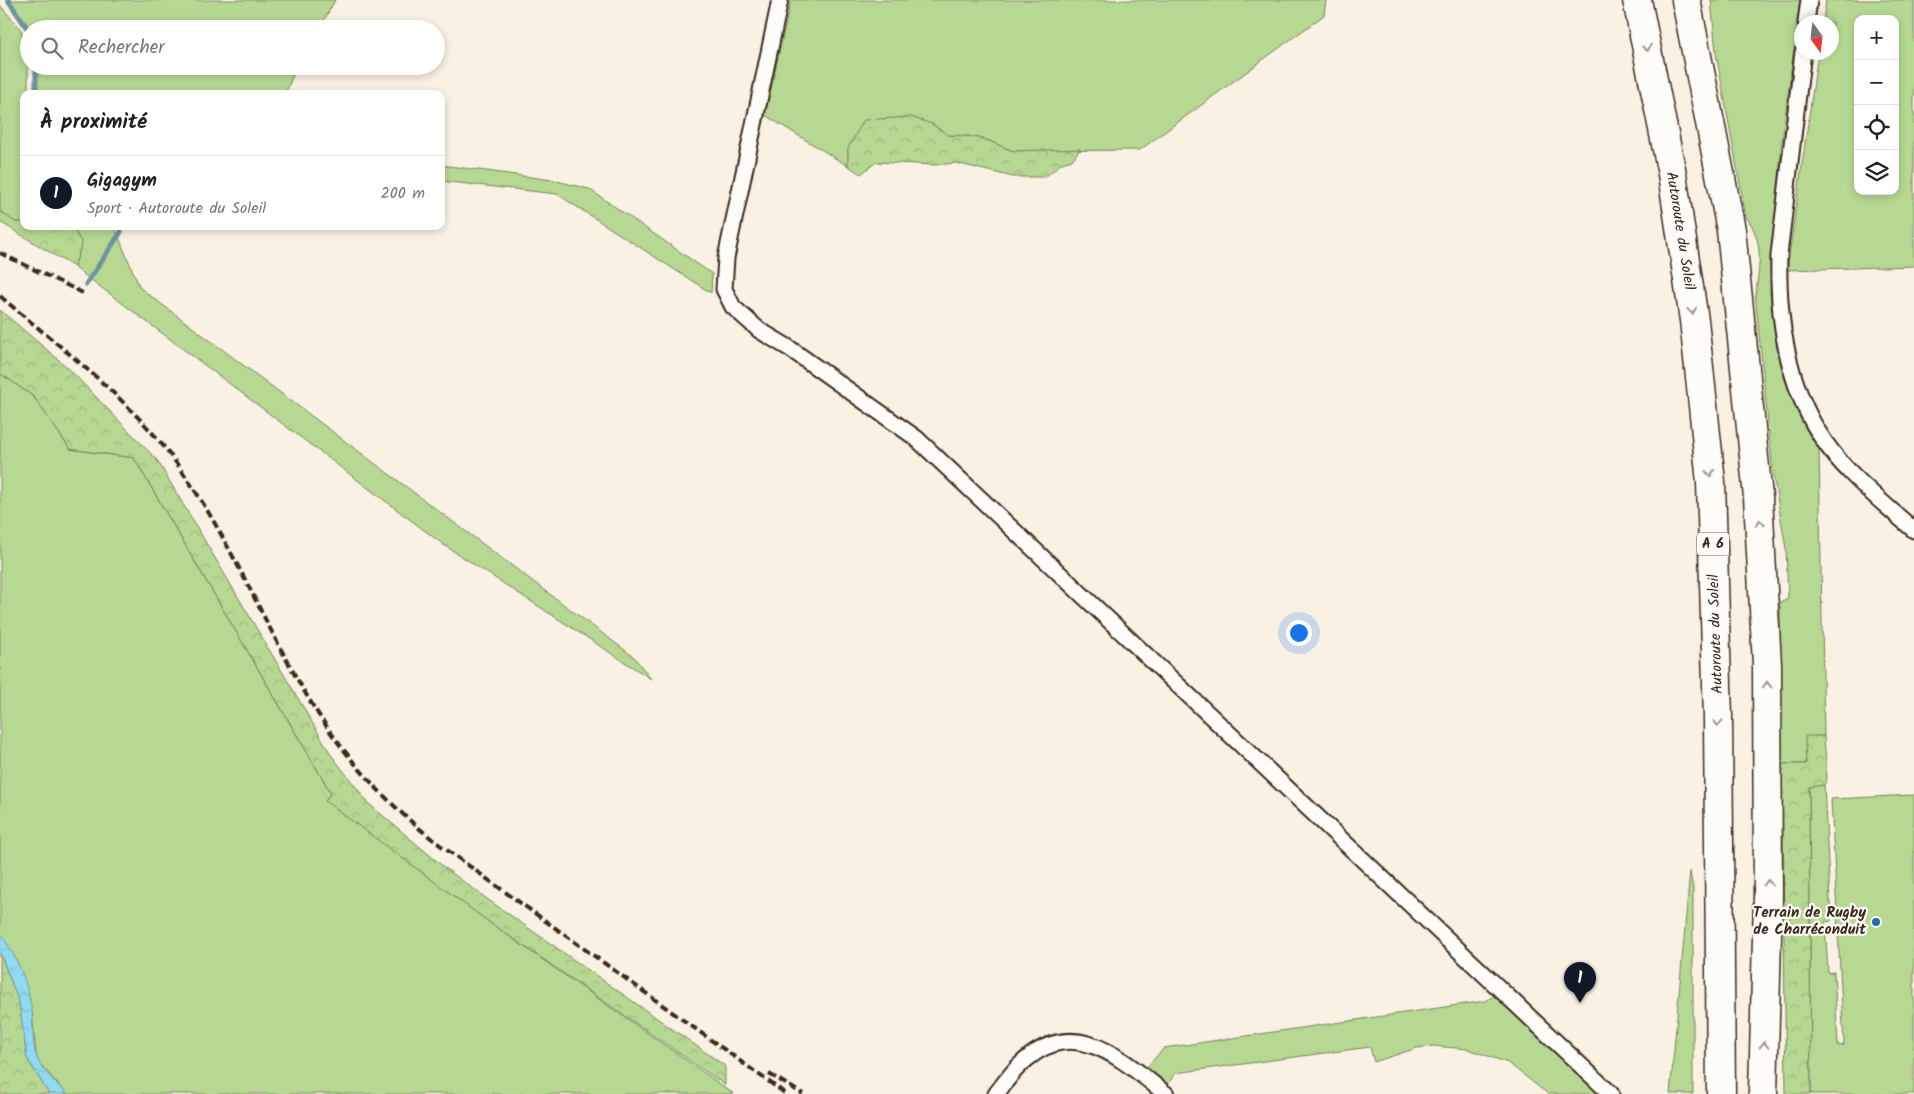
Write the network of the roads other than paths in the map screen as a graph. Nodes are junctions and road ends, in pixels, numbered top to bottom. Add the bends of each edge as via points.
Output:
1 (780, 0) edge
2 (1637, 0) edge
3 (1686, 0) edge
4 (1809, 0) edge
5 (1807, 15) edge
6 (1802, 60) edge
7 (1914, 530) edge
8 (996, 1094) edge
9 (1166, 1094) edge
10 (1612, 1094) edge
11 (1721, 1094) edge
12 (1763, 1094) edge

1 - 10 street via 726,258 724,289 733,307 759,330 916,438
2 -> 11 highway, Autoroute du Soleil / A 6 via 1672,174 1694,320 1711,482 1718,718
12 -> 3 highway via 1768,897 1767,665 1758,497 1731,230
4 - 5 street
6 - 7 street via 1778,262 1782,326 1792,376 1804,407 1825,442 1848,470
8 - 9 street via 1018,1067 1037,1051 1062,1040 1092,1043

